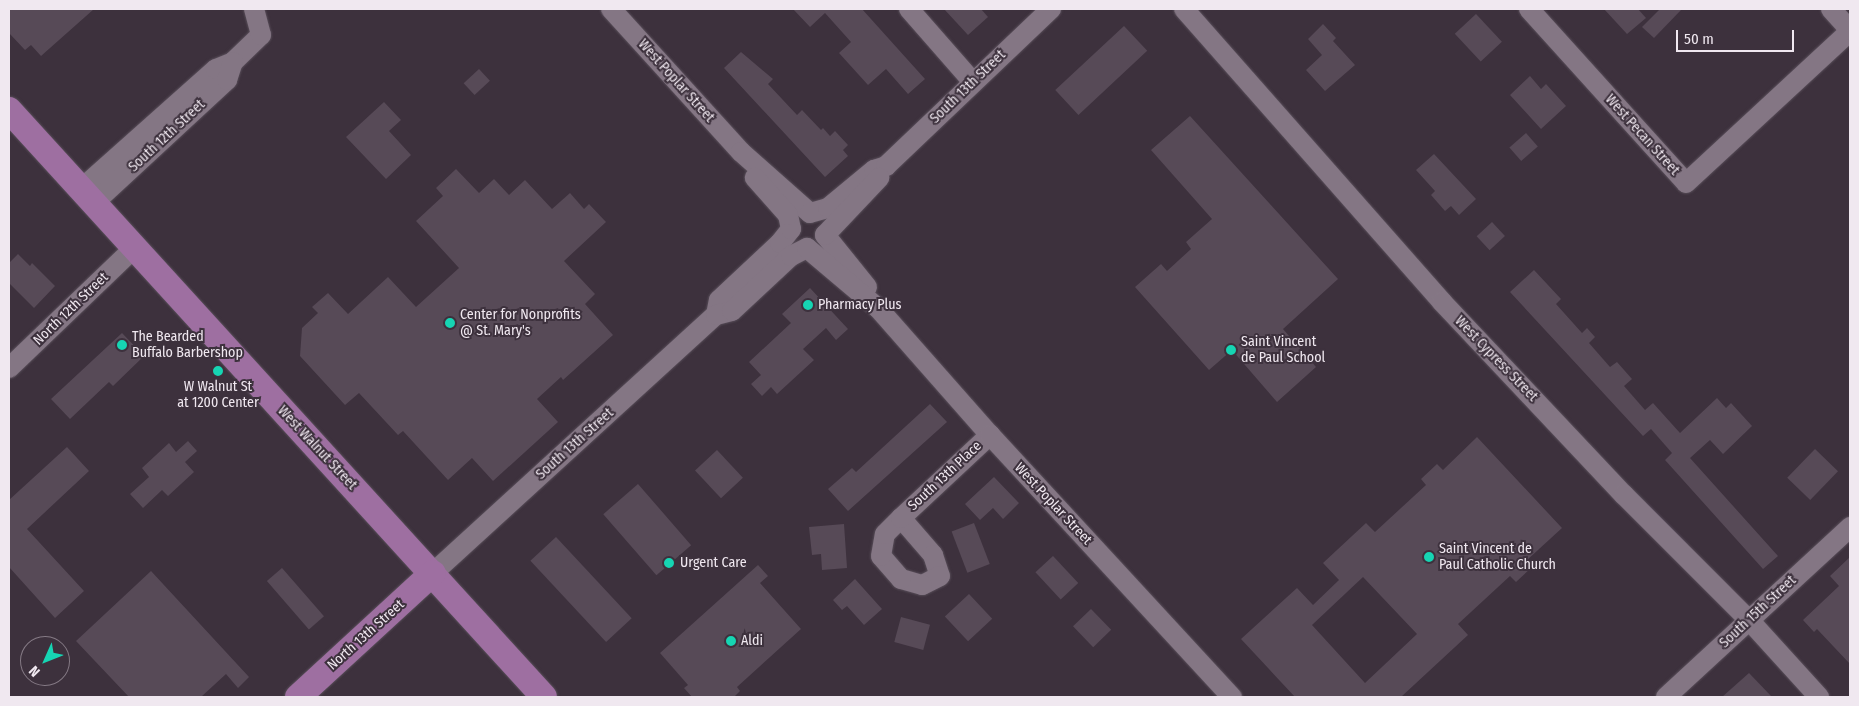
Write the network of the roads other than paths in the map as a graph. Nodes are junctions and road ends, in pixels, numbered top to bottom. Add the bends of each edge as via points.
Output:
1 (254, 9) edge
2 (611, 9) edge
3 (909, 9) edge
4 (1051, 9) edge
5 (1184, 9) edge
6 (1529, 9) edge
7 (1831, 9) edge
8 (1850, 30) edge
9 (972, 82) junction
10 (9, 110) edge
11 (741, 152) junction
12 (886, 166) junction
13 (87, 197) junction
14 (810, 213) junction
15 (791, 229) junction
16 (825, 235) junction
17 (807, 248) junction
18 (133, 249) junction
19 (878, 308) junction
20 (716, 315) junction
21 (9, 368) edge
22 (990, 435) junction
23 (901, 518) dead end
24 (1850, 526) edge
25 (433, 574) junction
26 (1749, 620) junction
27 (298, 697) edge
28 (544, 697) edge
29 (1232, 697) edge
30 (1666, 697) edge
31 (1819, 697) edge

1 - 13 street, South 12th Street via 261,35 233,62 216,69
2 - 11 street, West Poplar Street
3 - 9 street
4 - 9 street, South 13th Street
5 - 26 street, West Cypress Street via 1442,302 1624,495
6 - 8 street, West Pecan Street via 1686,183
7 - 8 street
9 - 12 street, South 13th Street
10 - 13 main road, West Walnut Street
11 - 14 street, West Poplar Street
11 - 15 street, West Poplar Street via 743,162 788,214
12 - 14 street, South 13th Street via 874,170 828,208
12 - 16 street, South 13th Street via 883,174
13 - 18 main road, West Walnut Street
14 - 15 street via 795,219
14 - 16 street via 824,223
15 - 17 street via 793,240
15 - 20 street, South 13th Street via 719,300
16 - 17 street via 818,245
16 - 19 street, West Poplar Street via 831,247 871,291
17 - 19 street, West Poplar Street
17 - 20 street, South 13th Street via 791,256 732,310
18 - 21 street, North 12th Street
18 - 25 main road, West Walnut Street
19 - 22 street, West Poplar Street
20 - 25 street, South 13th Street
22 - 23 street, South 13th Place
22 - 29 street, West Poplar Street
24 - 26 street, South 15th Street
25 - 27 main road, North 13th Street
25 - 28 main road, West Walnut Street
26 - 30 street, South 15th Street
26 - 31 street, West Cypress Street

